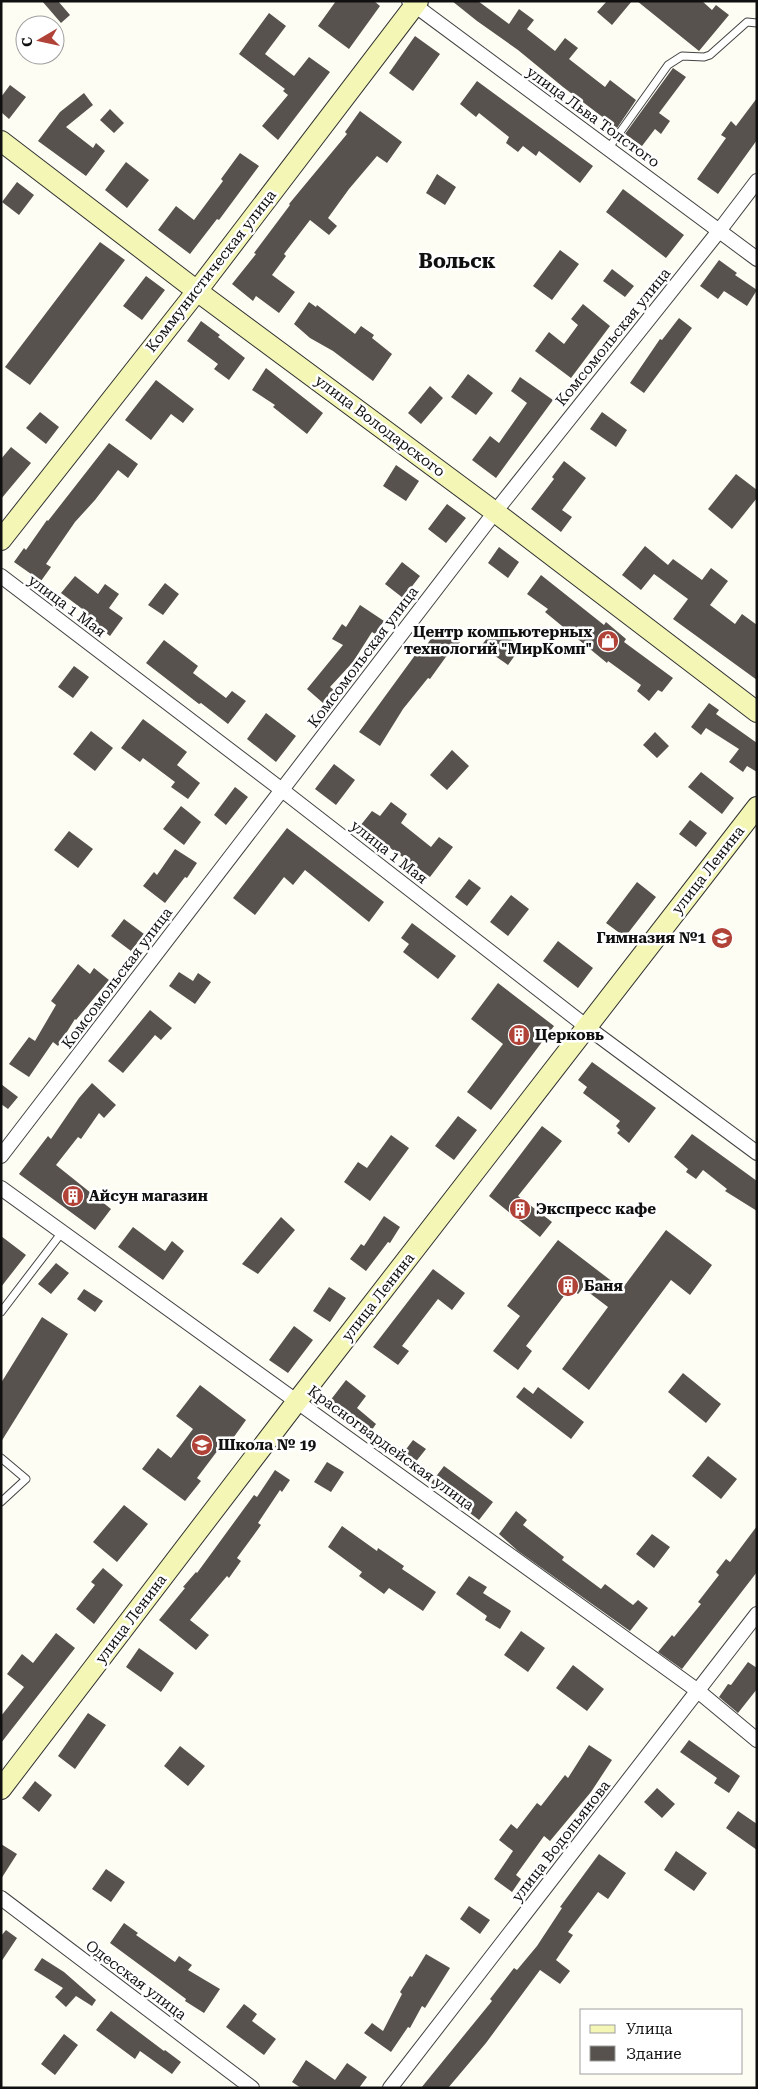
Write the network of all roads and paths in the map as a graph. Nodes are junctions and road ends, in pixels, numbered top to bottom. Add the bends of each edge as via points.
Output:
1 (414, 3) edge
2 (757, 24) edge
3 (1, 141) edge
4 (608, 149) junction
5 (757, 181) edge
6 (719, 231) junction
7 (757, 259) edge
8 (196, 291) junction
9 (495, 512) junction
10 (1, 540) edge
11 (1, 576) edge
12 (757, 712) edge
13 (282, 790) junction
14 (757, 807) edge
15 (588, 1027) junction
16 (757, 1153) edge
17 (1, 1156) edge
18 (1, 1188) edge
19 (63, 1231) junction
20 (1, 1312) edge
21 (298, 1400) junction
22 (1, 1458) edge
23 (1, 1502) edge
24 (757, 1614) edge
25 (698, 1691) junction
26 (757, 1740) edge
27 (1, 1789) edge
28 (1, 1898) edge
29 (252, 2088) edge
30 (390, 2088) edge

1 - 4 street, улица Льва Толстого
1 - 8 street, Коммунистическая улица
2 - 4 lane via 747,22 710,55 682,56 668,66
3 - 8 street, улица Володарского
4 - 6 street, улица Льва Толстого
5 - 6 street, Комсомольская улица
6 - 7 street, улица Льва Толстого
6 - 9 street, Комсомольская улица
8 - 9 street, улица Володарского
8 - 10 street, Коммунистическая улица
9 - 12 street, улица Володарского
9 - 13 street, Комсомольская улица
11 - 13 street, улица 1 Мая
13 - 15 street, улица 1 Мая
13 - 17 street, Комсомольская улица
14 - 15 street, улица Ленина
15 - 16 street, улица 1 Мая
15 - 21 street, улица Ленина
18 - 19 street, Красногвардейская улица
19 - 20 lane
19 - 21 street, Красногвардейская улица
21 - 25 street, Красногвардейская улица
21 - 27 street, улица Ленина
22 - 23 lane via 26,1479
24 - 25 street, улица Водопьянова
25 - 26 street, Красногвардейская улица
25 - 30 street, улица Водопьянова
28 - 29 street, Одесская улица

